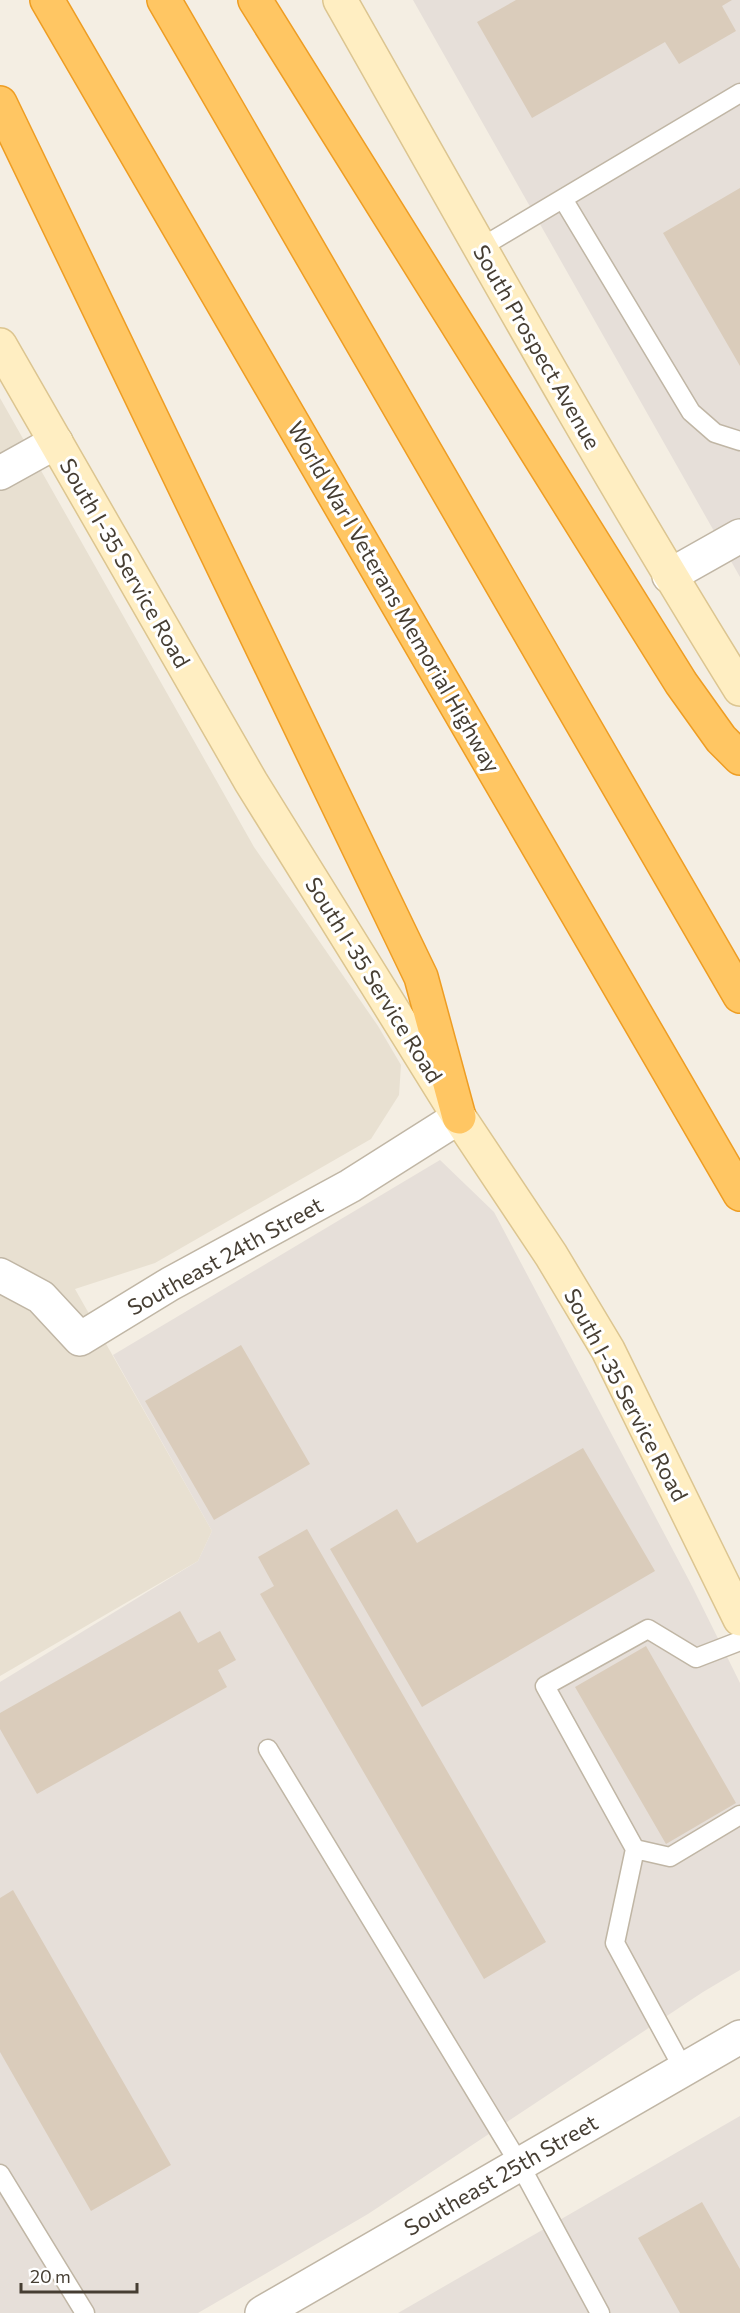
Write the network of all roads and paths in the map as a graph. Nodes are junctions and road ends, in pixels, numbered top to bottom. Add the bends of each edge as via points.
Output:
1 (47, 0) edge
2 (164, 0) edge
3 (255, 0) edge
4 (340, 0) edge
5 (740, 93) edge
6 (0, 103) edge
7 (563, 199) junction
8 (480, 248) junction
9 (0, 345) edge
10 (740, 441) edge
11 (56, 442) junction
12 (0, 473) edge
13 (740, 536) edge
14 (669, 576) junction
15 (740, 689) edge
16 (740, 758) edge
17 (740, 996) edge
18 (459, 1117) junction
19 (740, 1194) edge
20 (0, 1275) edge
21 (740, 1619) edge
22 (740, 1641) edge
23 (268, 1749) dead end
24 (740, 1815) edge
25 (635, 1849) junction
26 (740, 2037) edge
27 (684, 2070) junction
28 (520, 2164) junction
29 (0, 2174) edge
30 (85, 2313) edge
31 (262, 2313) edge
32 (600, 2313) edge

1 - 19 highway, World War I Veterans Memorial Highway
2 - 17 highway
3 - 16 highway via 681,683 721,739
4 - 8 main road, South Prospect Avenue
5 - 7 lane
6 - 18 highway via 421,977
7 - 8 lane
7 - 10 lane via 691,412 715,433
8 - 14 main road, South Prospect Avenue
9 - 11 main road, South I-35 Service Road
11 - 12 street
11 - 18 main road, South I-35 Service Road via 251,782
13 - 14 street
14 - 15 main road, South Prospect Avenue
18 - 20 street, Southeast 24th Street via 350,1186 170,1284 80,1340 41,1297
18 - 21 main road, South I-35 Service Road via 551,1255 608,1350
22 - 25 lane via 696,1658 648,1629 545,1686
23 - 28 lane
24 - 25 lane via 670,1857
25 - 27 lane via 615,1943
26 - 27 street, Southeast 25th Street
27 - 28 street, Southeast 25th Street
28 - 31 street, Southeast 25th Street
28 - 32 lane
29 - 30 lane

